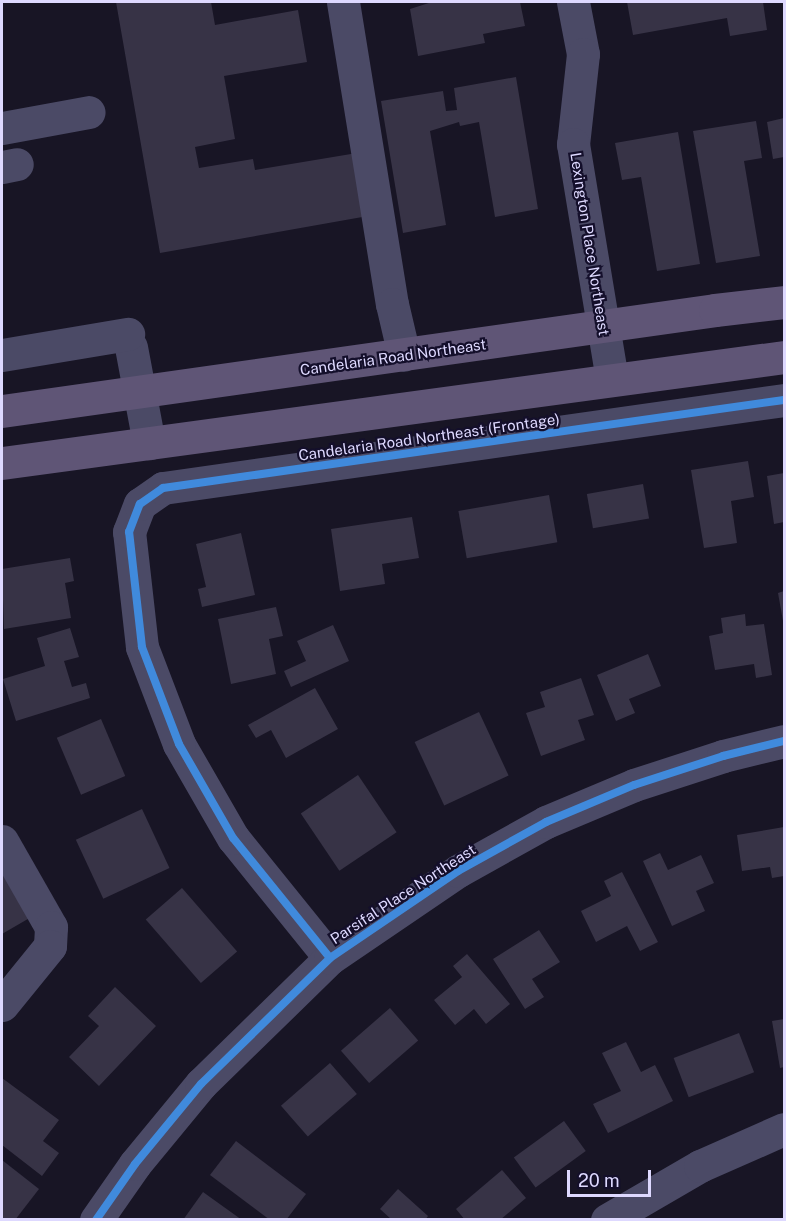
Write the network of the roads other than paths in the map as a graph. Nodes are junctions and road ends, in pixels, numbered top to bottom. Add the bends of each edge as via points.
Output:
1 (343, 2) edge
2 (573, 2) edge
3 (89, 112) dead end
4 (2, 128) edge
5 (784, 302) edge
6 (603, 327) junction
7 (2, 355) edge
8 (404, 355) junction
9 (784, 357) edge
10 (612, 379) junction
11 (139, 392) junction
12 (784, 400) edge
13 (2, 411) edge
14 (149, 443) junction
15 (2, 463) edge
16 (784, 741) edge
17 (2, 841) edge
18 (330, 958) junction
19 (2, 1005) edge
20 (784, 1130) edge
21 (96, 1220) edge
22 (607, 1220) edge

1 - 8 street via 392,304
2 - 6 street, Lexington Place Northeast via 583,54 573,144
3 - 4 street
5 - 6 main road, Candelaria Road Northeast
6 - 8 main road, Candelaria Road Northeast
6 - 10 street, Lexington Place Northeast
7 - 11 street via 129,340
8 - 11 main road, Candelaria Road Northeast
9 - 10 main road
10 - 14 main road
11 - 13 main road, Candelaria Road Northeast
11 - 14 street
12 - 18 street, Candelaria Road Northeast (Frontage) via 163,488 140,504 129,532 142,647 179,744 233,838
14 - 15 main road
16 - 18 street, Parsifal Place Northeast via 634,785 546,822 458,871
17 - 19 street via 51,927 50,946
18 - 21 street, Parsifal Place Northeast via 201,1084 135,1164
20 - 22 street via 700,1166

